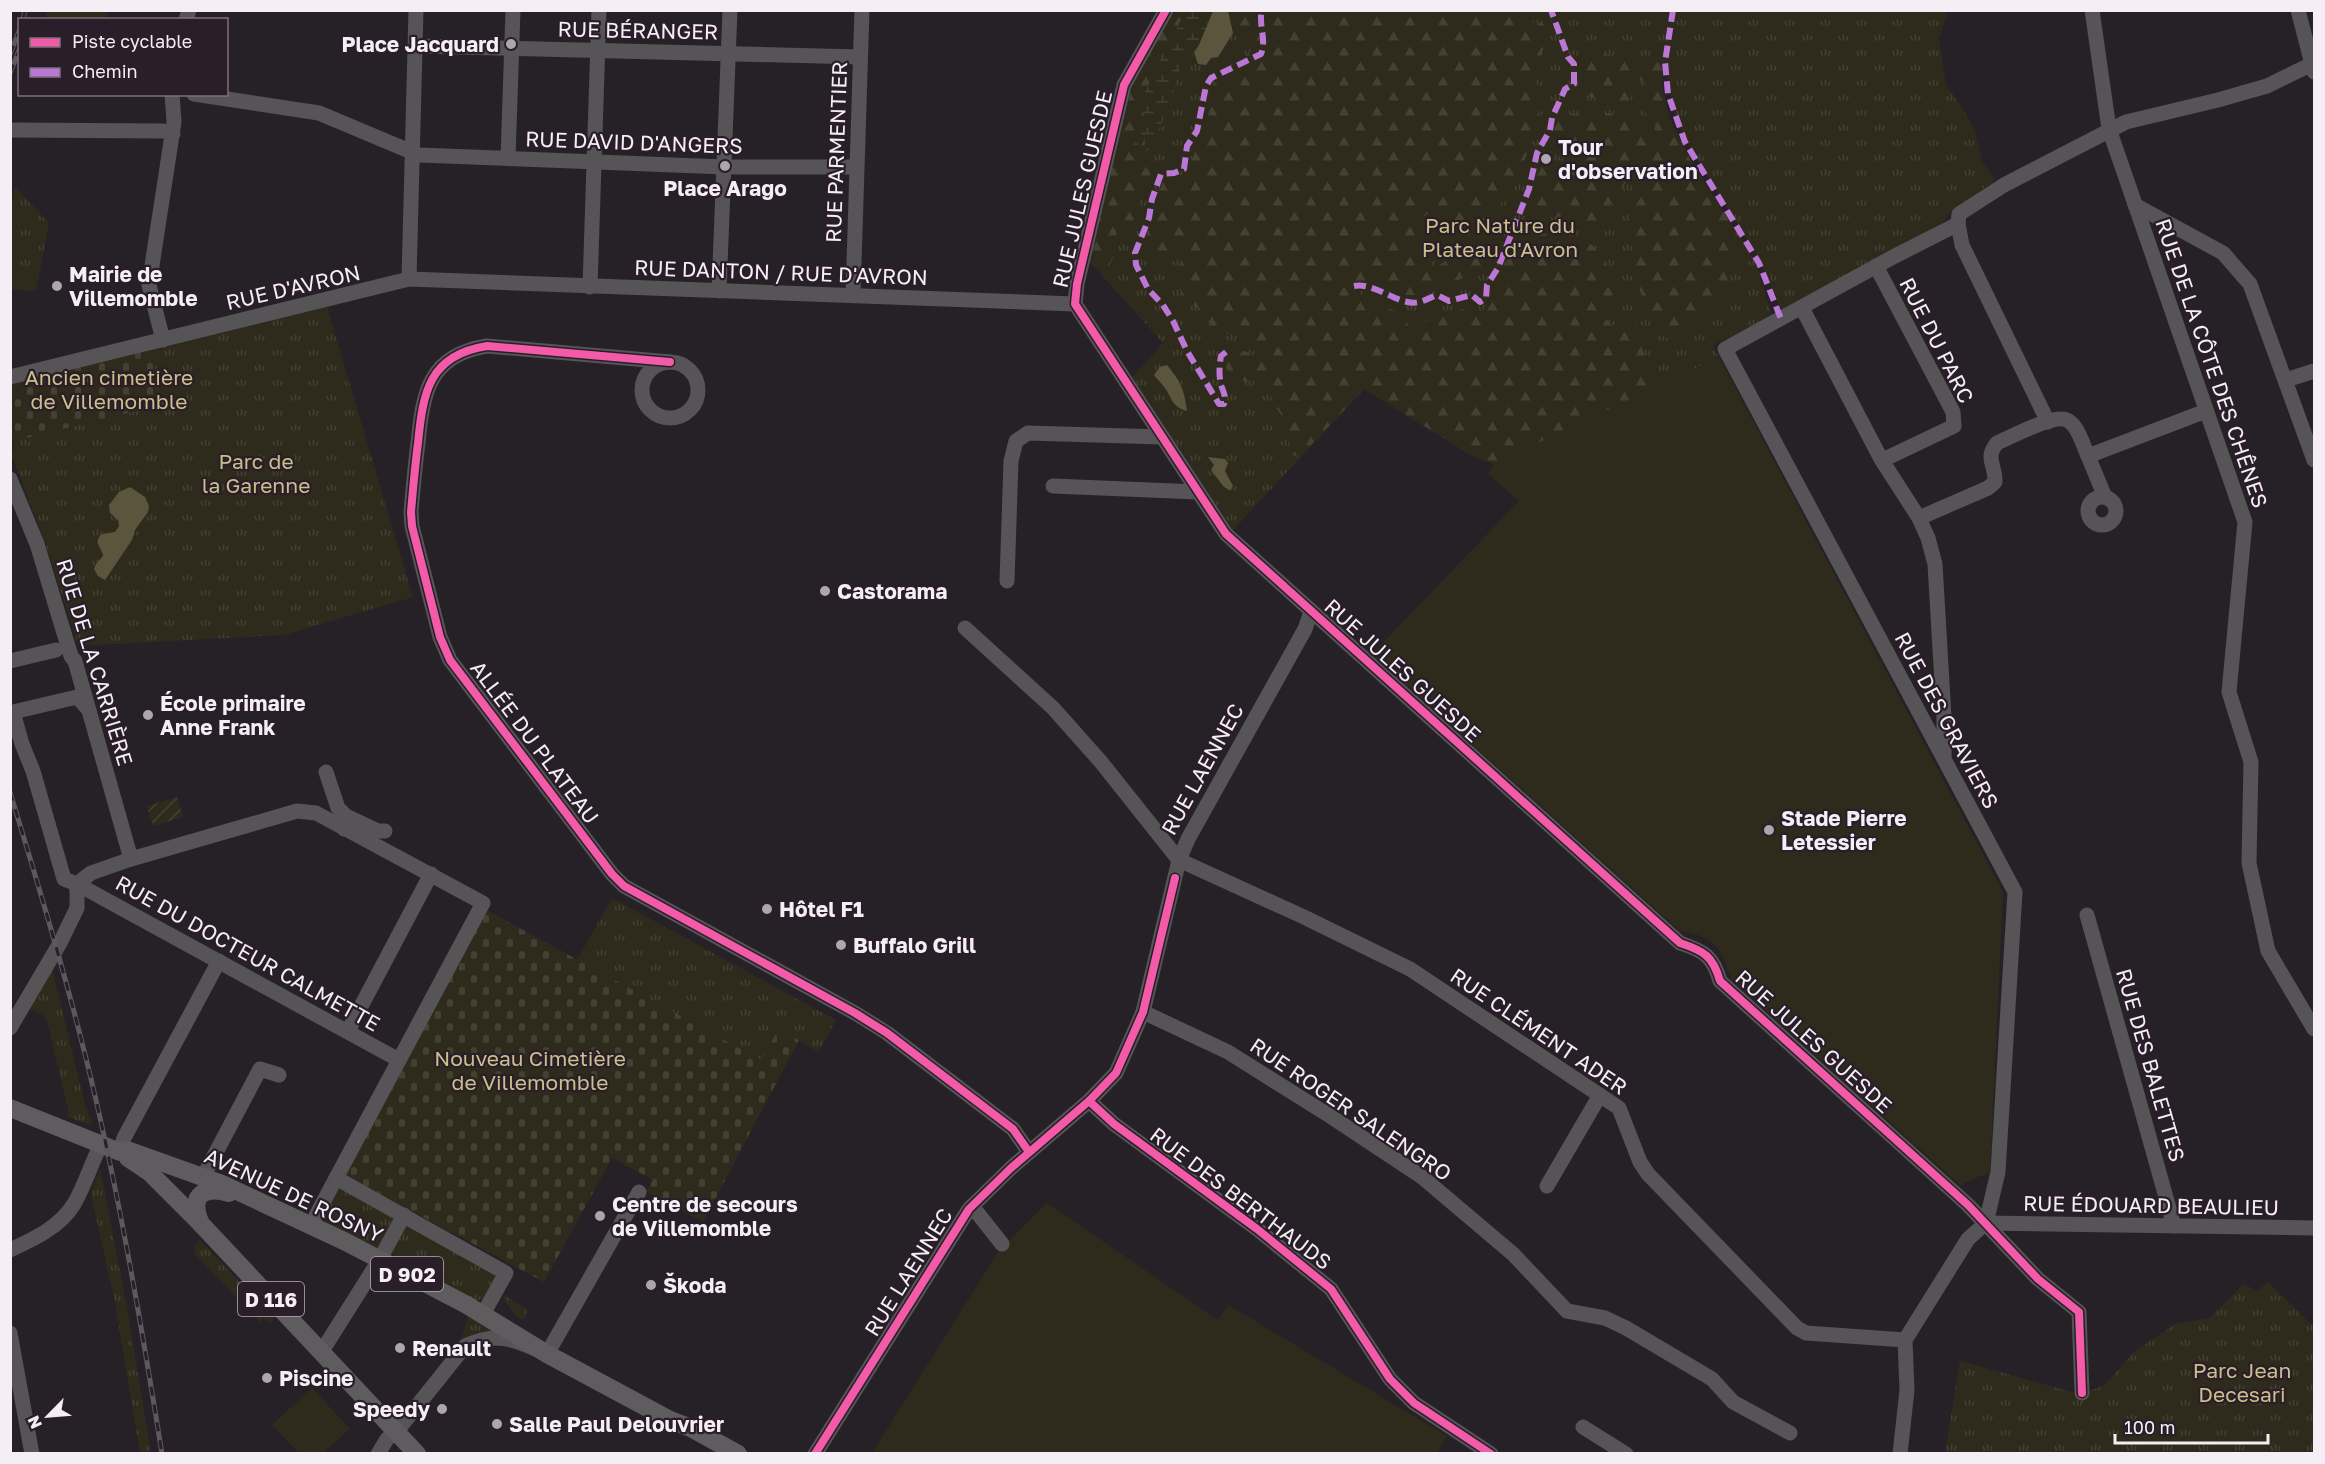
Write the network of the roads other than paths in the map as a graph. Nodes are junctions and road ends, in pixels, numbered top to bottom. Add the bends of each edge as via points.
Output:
1 (416, 10) edge
2 (513, 10) edge
3 (599, 10) edge
4 (730, 10) edge
5 (862, 10) edge
6 (1166, 10) edge
7 (2092, 10) edge
8 (2298, 10) edge
9 (415, 46) junction
10 (511, 49) junction
11 (598, 51) junction
12 (729, 53) junction
13 (860, 57) junction
14 (2313, 67) edge
15 (172, 96) edge
16 (207, 96) edge
17 (2109, 129) junction
18 (10, 130) edge
19 (173, 134) junction
20 (412, 152) junction
21 (508, 158) junction
22 (594, 162) junction
23 (724, 167) junction
24 (855, 167) junction
25 (2135, 205) junction
26 (1958, 224) junction
27 (1876, 266) junction
28 (409, 279) junction
29 (590, 287) junction
30 (719, 291) junction
31 (853, 296) junction
32 (1075, 304) junction
33 (1801, 309) junction
34 (163, 340) junction
35 (626, 359) junction
36 (670, 362) junction
37 (2314, 371) edge
38 (10, 377) edge
39 (2286, 380) junction
40 (643, 382) junction
41 (2206, 411) junction
42 (2048, 422) junction
43 (1162, 437) junction
44 (2088, 456) junction
45 (1881, 459) junction
46 (2314, 460) edge
47 (10, 479) edge
48 (1053, 486) dead end
49 (1198, 492) junction
50 (2105, 496) dead end
51 (1919, 518) junction
52 (1007, 581) dead end
53 (1311, 612) junction
54 (965, 628) dead end
55 (56, 650) dead end
56 (10, 662) edge
57 (89, 710) junction
58 (1944, 760) junction
59 (327, 772) dead end
60 (345, 822) junction
61 (385, 831) dead end
62 (131, 859) junction
63 (1179, 860) junction
64 (431, 874) junction
65 (77, 884) junction
66 (2087, 915) dead end
67 (219, 961) junction
68 (1143, 1012) junction
69 (10, 1028) edge
70 (2314, 1029) edge
71 (348, 1031) junction
72 (399, 1060) junction
73 (279, 1075) dead end
74 (1600, 1095) junction
75 (1089, 1101) junction
76 (10, 1108) edge
77 (96, 1148) junction
78 (120, 1152) junction
79 (1029, 1152) junction
80 (185, 1170) junction
81 (203, 1177) junction
82 (336, 1178) junction
83 (1547, 1186) dead end
84 (167, 1190) junction
85 (639, 1192) dead end
86 (262, 1202) junction
87 (972, 1206) junction
88 (404, 1215) junction
89 (1986, 1223) junction
90 (202, 1225) junction
91 (311, 1225) junction
92 (2174, 1226) junction
93 (2314, 1228) edge
94 (1002, 1244) dead end
95 (13, 1245) edge
96 (380, 1259) junction
97 (483, 1314) junction
98 (10, 1333) edge
99 (1905, 1340) junction
100 (322, 1352) junction
101 (547, 1354) junction
102 (2082, 1393) dead end
103 (420, 1401) junction
104 (670, 1420) junction
105 (1583, 1427) dead end
106 (397, 1431) junction
107 (1790, 1433) dead end
108 (415, 1451) edge
109 (32, 1454) edge
110 (378, 1454) edge
111 (720, 1454) edge
112 (738, 1454) edge
113 (815, 1454) edge
114 (1491, 1454) edge
115 (1626, 1454) edge
116 (1900, 1454) edge

1 - 9 street
2 - 10 street
3 - 11 street
4 - 12 street
5 - 13 street, RUE PARMENTIER
6 - 32 street, RUE JULES GUESDE via 1124,85
7 - 17 street, RUE DE LA CÔTE DES CHÊNES
8 - 14 street
9 - 10 street, RUE BÉRANGER
9 - 20 street
10 - 11 street, RUE BÉRANGER
10 - 21 street
11 - 12 street, RUE BÉRANGER
11 - 22 street
12 - 13 street, RUE BÉRANGER
12 - 23 street
13 - 24 street, RUE PARMENTIER
14 - 17 street via 2225,99
15 - 19 street
16 - 20 street, RUE DAVID D'ANGERS via 319,113
17 - 25 street, RUE DE LA CÔTE DES CHÊNES
17 - 26 street via 2004,185 1959,214
18 - 19 street
19 - 34 street via 149,285
20 - 21 street, RUE DAVID D'ANGERS
20 - 28 street
21 - 22 street, RUE DAVID D'ANGERS
22 - 23 street, RUE DAVID D'ANGERS
22 - 29 street
23 - 24 street, RUE DAVID D'ANGERS
23 - 30 street
24 - 31 street, RUE PARMENTIER
25 - 39 street via 2223,252 2250,284
25 - 41 street, RUE DE LA CÔTE DES CHÊNES
26 - 27 street
26 - 42 street via 1962,245
27 - 33 street
27 - 45 street, RUE DU PARC via 1953,412 1954,426
28 - 29 street, RUE D'AVRON
28 - 34 street, RUE D'AVRON
29 - 30 street, RUE DANTON / RUE D'AVRON
30 - 31 street, RUE DANTON / RUE D'AVRON
31 - 32 street, RUE DANTON / RUE D'AVRON
32 - 43 street, RUE JULES GUESDE
33 - 45 street
33 - 58 street, RUE DES GRAVIERS via 1725,349
34 - 38 street, RUE D'AVRON
35 - 36 street, ALLÉE DU PLATEAU
35 - 40 street via 635,364
35 - 79 street, ALLÉE DU PLATEAU via 488,346 460,353 433,375 422,406 411,512 444,649 624,886 887,1033 1013,1129
36 - 40 street via 652,368
36 - 40 street via 688,368 698,385 695,404 689,411 673,419 654,413 643,399
37 - 39 street
39 - 46 street
41 - 44 street
41 - 70 street, RUE DE LA CÔTE DES CHÊNES via 2245,522 2229,692 2250,762 2249,863 2268,951
42 - 44 street via 2056,418 2067,420
42 - 51 street via 1997,443 1990,460 1995,482 1988,488
43 - 49 street, RUE JULES GUESDE
43 - 52 street via 1028,434 1016,441 1011,461
44 - 50 street
45 - 51 street
47 - 57 street, RUE DE LA CARRIÈRE via 37,544
48 - 49 street
49 - 53 street, RUE JULES GUESDE via 1226,534
51 - 58 street via 1935,564
53 - 63 street, RUE LAENNEC
53 - 89 street, RUE JULES GUESDE via 1680,943 1707,954 1720,981
54 - 63 street via 1053,708
55 - 56 street
57 - 62 street, RUE DE LA CARRIÈRE
57 - 65 street via 77,697 13,712 64,879
58 - 89 street, RUE DES GRAVIERS via 2015,892 1998,1172
59 - 60 street
60 - 61 street
60 - 62 street via 297,811
60 - 64 street
62 - 65 street via 91,873
63 - 68 street, RUE LAENNEC
63 - 74 street, RUE CLÉMENT ADER via 1410,969
64 - 71 street
64 - 72 street via 483,903
65 - 67 street, RUE DU DOCTEUR CALMETTE
65 - 69 street via 77,908
66 - 92 street, RUE DES BALETTES
67 - 71 street, RUE DU DOCTEUR CALMETTE
67 - 78 street
68 - 75 street, RUE LAENNEC via 1116,1073
68 - 107 street, RUE ROGER SALENGRO via 1228,1052 1422,1177 1513,1254 1567,1311 1605,1318 1626,1328 1712,1379 1733,1402
71 - 72 street, RUE DU DOCTEUR CALMETTE
72 - 82 street
73 - 81 street via 260,1069
74 - 83 street
74 - 99 street, RUE CLÉMENT ADER via 1619,1108 1648,1174 1797,1328 1806,1333
75 - 79 street, RUE LAENNEC
75 - 114 street, RUE DES BERTHAUDS via 1331,1289 1390,1379 1414,1402
76 - 77 main road, AVENUE DE ROSNY / D 902
77 - 78 main road, AVENUE DE ROSNY / D 902
77 - 95 street via 75,1202 64,1217 49,1230
78 - 80 main road, AVENUE DE ROSNY / D 902 via 127,1150
78 - 84 main road, D 116
79 - 87 street, RUE LAENNEC
80 - 81 main road, AVENUE DE ROSNY / D 902
80 - 84 main road via 191,1180 188,1192 176,1195
81 - 86 main road, AVENUE DE ROSNY / D 902
82 - 88 street
82 - 91 street
84 - 90 main road, D 116
85 - 101 street
86 - 90 main road, D 902 via 211,1189 203,1192 195,1204
86 - 91 main road, AVENUE DE ROSNY / D 902
87 - 94 street
87 - 113 street, RUE LAENNEC
88 - 96 street
88 - 97 street via 506,1274
89 - 92 street, RUE ÉDOUARD BEAULIEU
89 - 99 street via 1968,1239
89 - 102 street, RUE JULES GUESDE via 2038,1279 2079,1312
90 - 100 main road, D 116
91 - 96 main road, AVENUE DE ROSNY / D 902
92 - 93 street, RUE ÉDOUARD BEAULIEU
96 - 97 main road, AVENUE DE ROSNY / D 902
96 - 100 street
97 - 101 main road, AVENUE DE ROSNY / D 902
98 - 109 street
99 - 116 street via 1907,1390
100 - 106 main road, D 116
101 - 103 street via 500,1336 476,1341 455,1356
101 - 104 main road, AVENUE DE ROSNY / D 902
103 - 106 street
103 - 108 street via 411,1434
104 - 111 main road
104 - 112 main road, AVENUE DE ROSNY / D 902
105 - 115 street
106 - 108 main road, D 116
106 - 110 street

